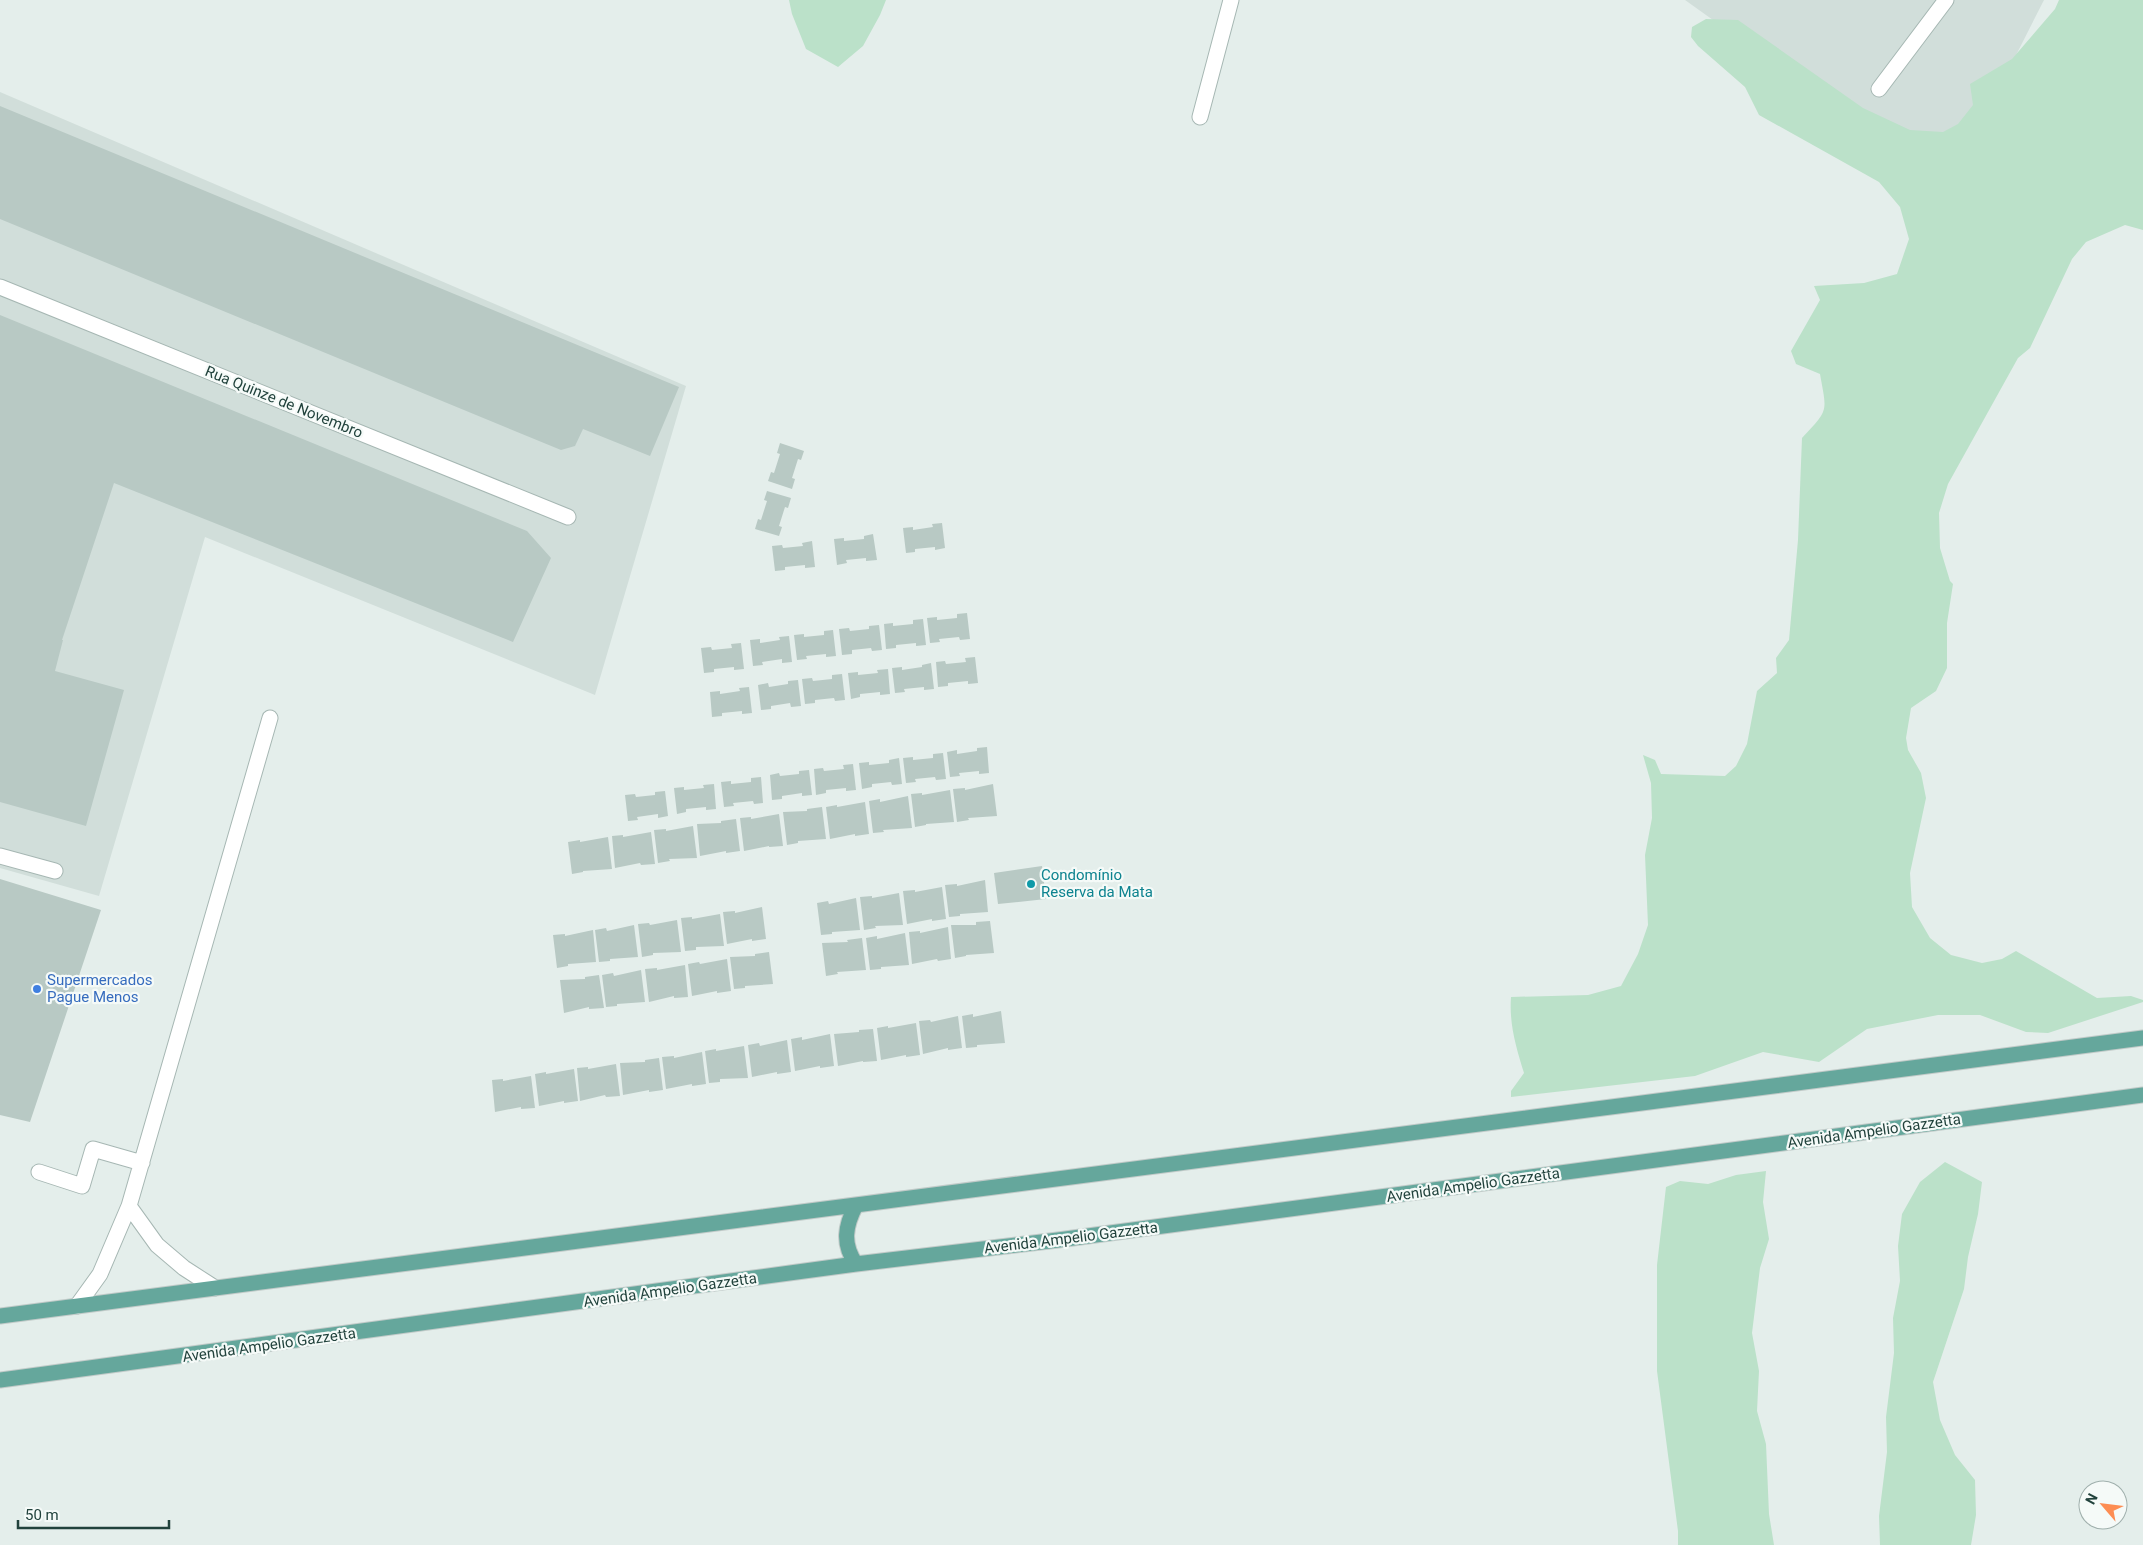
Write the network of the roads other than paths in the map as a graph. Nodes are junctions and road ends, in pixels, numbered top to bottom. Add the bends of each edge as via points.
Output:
1 (1231, 0) edge
2 (1946, 0) edge
3 (1879, 89) dead end
4 (1200, 116) dead end
5 (0, 287) edge
6 (568, 516) dead end
7 (270, 718) dead end
8 (0, 856) edge
9 (55, 871) dead end
10 (2143, 1038) edge
11 (2143, 1096) edge
12 (142, 1163) junction
13 (39, 1172) dead end
14 (856, 1205) junction
15 (129, 1206) junction
16 (856, 1264) junction
17 (215, 1288) junction
18 (77, 1306) junction
19 (0, 1316) edge
20 (0, 1380) edge

1 - 4 street
2 - 3 street
5 - 6 street, Rua Quinze de Novembro
7 - 12 street
8 - 9 street
10 - 14 main road
11 - 16 main road, Avenida Ampelio Gazzetta
12 - 13 street via 93,1149 82,1186
12 - 15 street
14 - 16 main road via 846,1227 846,1241
14 - 17 main road
15 - 17 street via 158,1245 184,1268
15 - 18 street via 100,1274
16 - 20 main road, Avenida Ampelio Gazzetta
17 - 18 main road
18 - 19 main road

